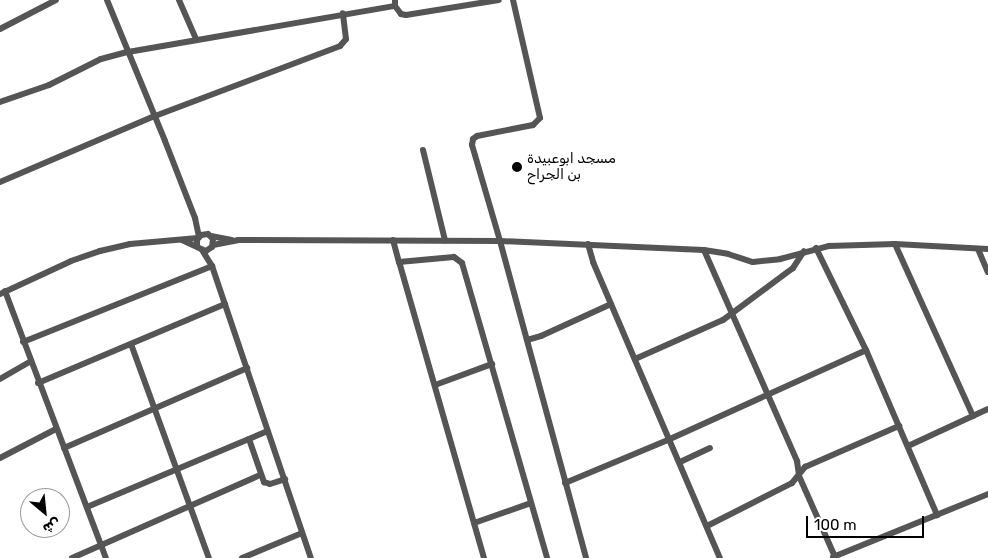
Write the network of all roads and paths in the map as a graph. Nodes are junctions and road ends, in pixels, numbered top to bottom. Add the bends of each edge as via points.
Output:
1 (56, 0) edge
2 (107, 0) edge
3 (179, 0) edge
4 (499, 0) edge
5 (513, 0) edge
6 (395, 3) edge
7 (343, 13) junction
8 (0, 29) edge
9 (196, 39) junction
10 (128, 52) junction
11 (0, 102) edge
12 (155, 116) junction
13 (423, 150) dead end
14 (0, 182) edge
15 (195, 218) junction
16 (209, 235) junction
17 (198, 237) junction
18 (181, 239) junction
19 (238, 240) junction
20 (393, 240) junction
21 (445, 240) junction
22 (500, 241) junction
23 (588, 244) junction
24 (894, 244) junction
25 (212, 246) junction
26 (200, 248) junction
27 (816, 248) junction
28 (978, 249) junction
29 (988, 249) edge
30 (704, 250) junction
31 (804, 251) junction
32 (399, 262) junction
33 (212, 266) junction
34 (988, 272) edge
35 (2, 292) edge
36 (225, 304) junction
37 (611, 304) junction
38 (732, 314) junction
39 (527, 340) junction
40 (23, 342) junction
41 (131, 344) junction
42 (866, 350) junction
43 (635, 359) junction
44 (30, 362) junction
45 (492, 364) junction
46 (247, 368) junction
47 (0, 379) edge
48 (38, 383) junction
49 (435, 385) junction
50 (768, 395) junction
51 (154, 408) junction
52 (988, 409) edge
53 (972, 416) junction
54 (899, 426) junction
55 (56, 429) junction
56 (268, 431) junction
57 (249, 439) junction
58 (670, 439) junction
59 (908, 446) junction
60 (64, 448) junction
61 (710, 448) dead end
62 (0, 458) edge
63 (680, 462) junction
64 (177, 469) junction
65 (260, 474) junction
66 (799, 476) junction
67 (284, 479) junction
68 (565, 483) junction
69 (988, 494) edge
70 (531, 503) junction
71 (190, 506) junction
72 (87, 507) junction
73 (937, 515) junction
74 (474, 522) junction
75 (707, 526) junction
76 (302, 533) junction
77 (101, 544) junction
78 (834, 557) edge
79 (72, 558) edge
80 (106, 558) edge
81 (209, 558) edge
82 (242, 558) edge
83 (311, 558) edge
84 (484, 558) edge
85 (547, 558) edge
86 (586, 558) edge
87 (720, 558) edge

1 - 8 street
2 - 10 street
3 - 9 street
4 - 6 street via 406,15 401,14
5 - 22 street via 540,118 533,125 477,136 472,143
6 - 7 street
7 - 9 street
7 - 12 street via 346,39 340,46
9 - 10 street
10 - 11 street via 101,59 49,85
10 - 12 street
12 - 14 street
12 - 15 street
13 - 21 street
15 - 16 street
15 - 17 street
16 - 17 street
16 - 19 street
16 - 25 street
17 - 18 street
17 - 26 street
18 - 26 street
18 - 35 street via 130,244 100,251
19 - 20 street
19 - 25 street
20 - 21 street
20 - 32 street
21 - 22 street
22 - 23 street
22 - 39 street
23 - 30 street
23 - 37 street
24 - 27 street
24 - 28 street
24 - 53 street
25 - 26 street
25 - 33 street
26 - 33 street
27 - 31 street
27 - 42 street
28 - 29 street
28 - 34 street
30 - 31 street via 753,262 780,259
30 - 38 street
31 - 38 street via 793,268
32 - 45 street via 454,257 460,260
32 - 49 street
33 - 36 street
33 - 40 street
35 - 40 street
36 - 41 street
36 - 46 street
37 - 39 street
37 - 43 street
38 - 43 street via 706,329
38 - 50 street
39 - 68 street
40 - 44 street
41 - 48 street
41 - 51 street
42 - 50 street
42 - 54 street
43 - 58 street
44 - 47 street
44 - 48 street
45 - 49 street
45 - 70 street
46 - 51 street
46 - 56 street
48 - 55 street
49 - 74 street
50 - 58 street
50 - 66 street via 797,462
51 - 60 street
51 - 64 street
52 - 53 street
53 - 59 street
54 - 59 street
54 - 66 street via 806,467
55 - 60 street
55 - 62 street
56 - 57 street
56 - 67 street
57 - 64 street
57 - 65 street
58 - 63 street
58 - 68 street
59 - 73 street
60 - 72 street
61 - 63 street
63 - 75 street
64 - 71 street
64 - 72 street
65 - 67 street via 268,484
65 - 71 street
66 - 75 street via 792,483
66 - 78 street
67 - 76 street
68 - 86 street
69 - 73 street
70 - 74 street
70 - 85 street
71 - 77 street
71 - 81 street
72 - 77 street
73 - 78 street
74 - 84 street
75 - 87 street
76 - 82 street
76 - 83 street
77 - 79 street
77 - 80 street

